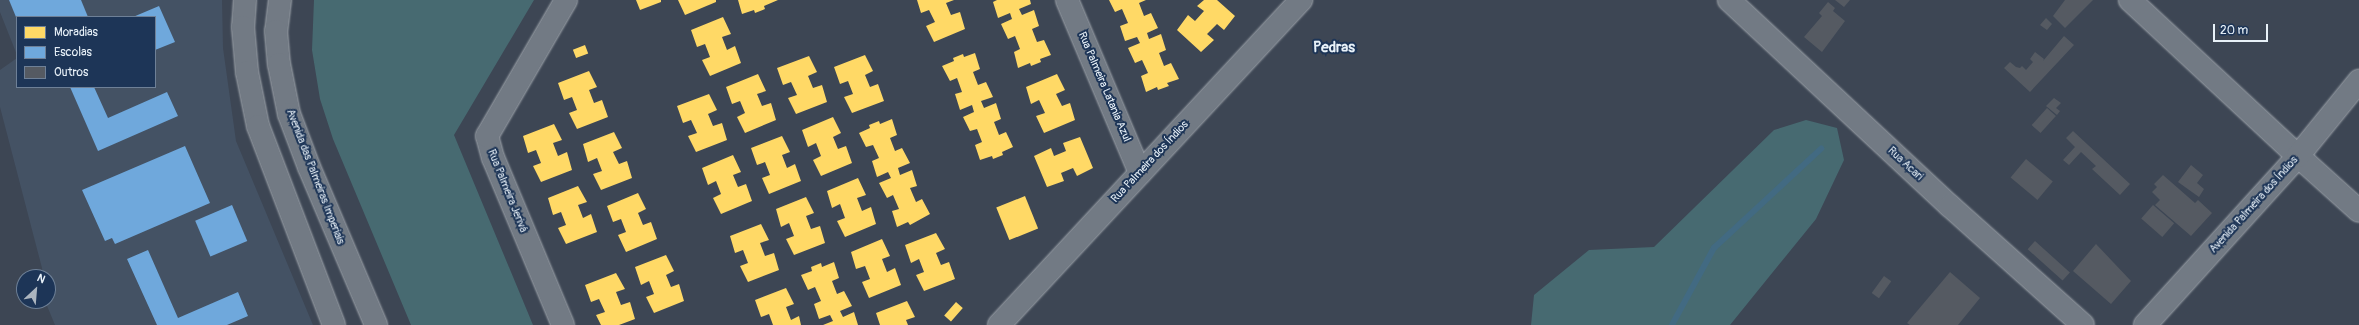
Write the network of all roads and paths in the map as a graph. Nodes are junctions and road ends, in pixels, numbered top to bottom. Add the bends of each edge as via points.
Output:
1 (245, 0) edge
2 (566, 0) edge
3 (1067, 0) edge
4 (1301, 0) edge
5 (1729, 0) edge
6 (2130, 0) edge
7 (275, 2) edge
8 (2359, 81) edge
9 (2298, 156) junction
10 (1140, 173) junction
11 (2359, 211) edge
12 (334, 325) edge
13 (376, 325) edge
14 (563, 325) edge
15 (999, 325) edge
16 (2083, 325) edge
17 (2145, 325) edge

1 - 12 street via 243,27 247,72 258,126
2 - 14 street, Rua Palmeira Jerivá via 487,136 493,158
3 - 10 street, Rua Palmeira Latania Azul
4 - 10 street, Rua Palmeira dos Índios
5 - 16 street, Rua Acari via 1950,206
6 - 9 street
7 - 13 street, Avenida das Palmeiras Imperiais via 279,64 289,114
8 - 9 street, Avenida Palmeira dos Índios
9 - 11 street
9 - 17 street, Avenida Palmeira dos Índios
10 - 15 street, Rua Palmeira dos Índios

